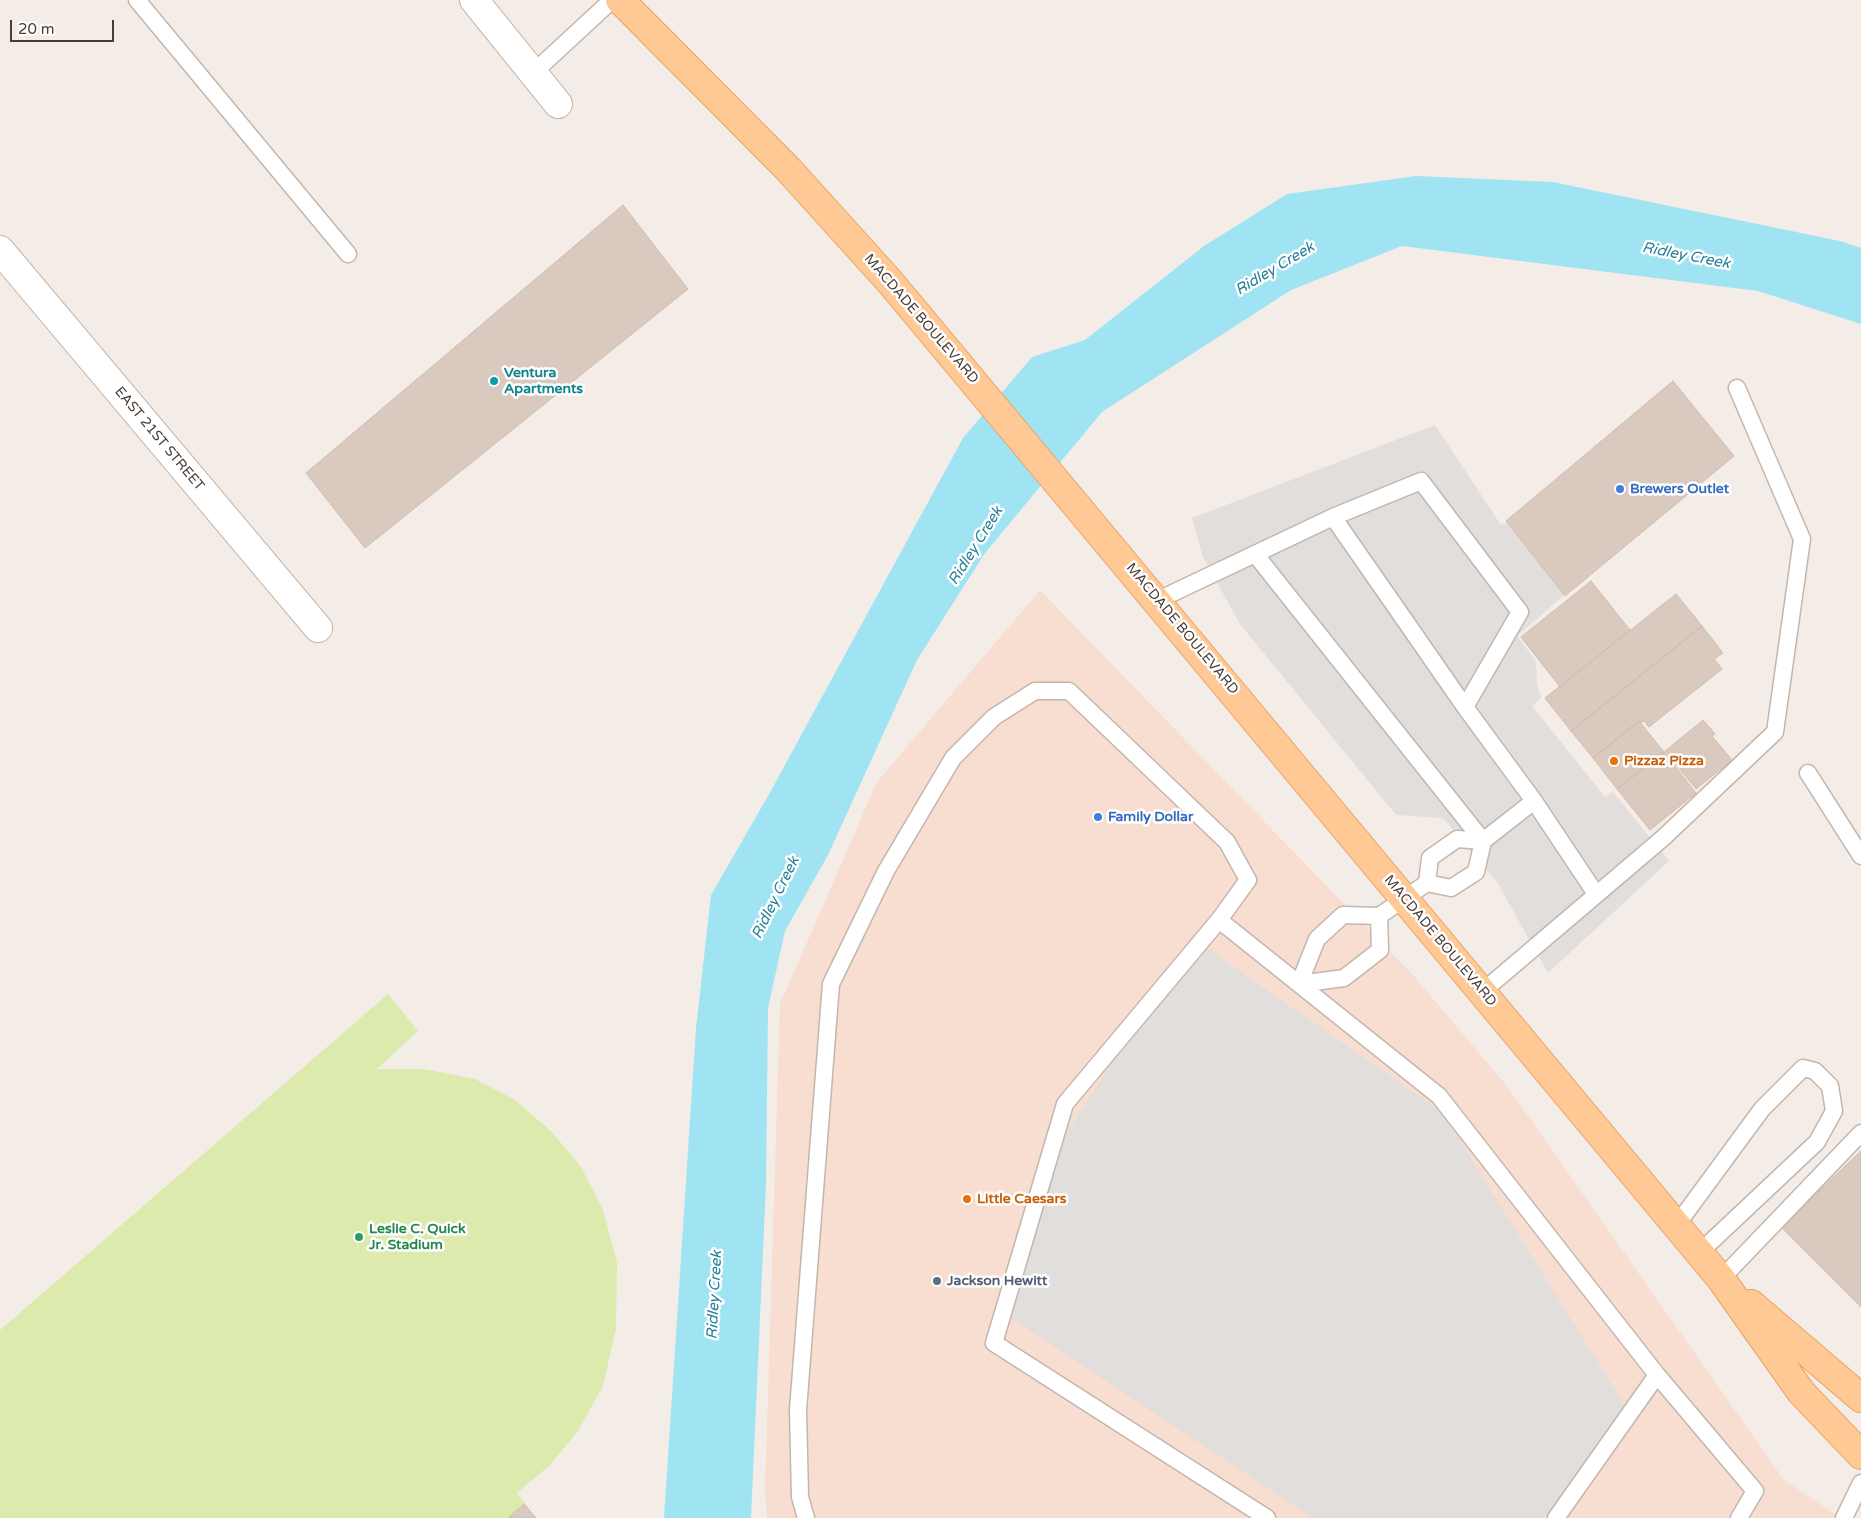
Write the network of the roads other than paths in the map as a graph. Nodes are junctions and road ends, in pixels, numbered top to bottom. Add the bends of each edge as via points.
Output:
1 (138, 0) edge
2 (474, 0) edge
3 (612, 0) edge
4 (620, 0) edge
5 (533, 73) junction
6 (558, 104) dead end
7 (0, 250) edge
8 (348, 254) dead end
9 (1737, 388) dead end
10 (1333, 517) junction
11 (1255, 554) junction
12 (1158, 600) junction
13 (318, 628) dead end
14 (1465, 707) junction
15 (1808, 773) dead end
16 (1534, 801) junction
17 (1483, 841) junction
18 (1861, 856) edge
19 (1427, 883) junction
20 (1596, 894) junction
21 (1405, 898) junction
22 (1379, 916) junction
23 (1219, 920) junction
24 (1299, 984) junction
25 (1482, 992) junction
26 (1861, 1132) edge
27 (1676, 1226) junction
28 (1698, 1253) junction
29 (1721, 1279) junction
30 (1656, 1375) junction
31 (1861, 1398) edge
32 (1861, 1455) edge
33 (1861, 1483) edge
34 (806, 1518) edge
35 (1268, 1518) edge
36 (1556, 1518) edge
37 (1739, 1518) edge
38 (1844, 1518) edge

1 - 8 lane
2 - 5 street
3 - 5 lane
4 - 12 main road, MACDADE BOULEVARD via 788,169 929,328
5 - 6 street
7 - 13 street, EAST 21ST STREET
9 - 20 lane via 1802,539 1775,732 1663,838
10 - 11 lane
10 - 14 lane
10 - 14 lane via 1421,481 1520,612
11 - 12 lane
11 - 17 lane
12 - 21 main road, MACDADE BOULEVARD
14 - 16 lane
15 - 18 lane
16 - 17 lane
16 - 20 lane
17 - 19 lane via 1457,839 1430,858
17 - 19 lane via 1476,872 1451,888
19 - 21 lane
20 - 25 lane
21 - 22 lane
21 - 25 main road, MACDADE BOULEVARD
22 - 24 lane via 1343,915 1318,940
22 - 24 lane via 1380,950 1344,978
23 - 24 lane
23 - 34 lane via 1248,880 1227,842 1069,690 1035,691 994,717 953,758 886,871 831,984 798,1410 800,1497
23 - 35 lane via 1065,1104 994,1343
24 - 30 lane via 1439,1096
25 - 27 main road, MACDADE BOULEVARD
26 - 29 lane
27 - 28 main road, MACDADE BOULEVARD
27 - 28 lane via 1762,1109 1803,1068 1815,1072 1830,1086 1834,1111 1817,1142
28 - 29 main road, MACDADE BOULEVARD
29 - 31 main road
29 - 32 main road via 1801,1392
30 - 36 lane
30 - 37 lane via 1755,1491
33 - 38 lane

